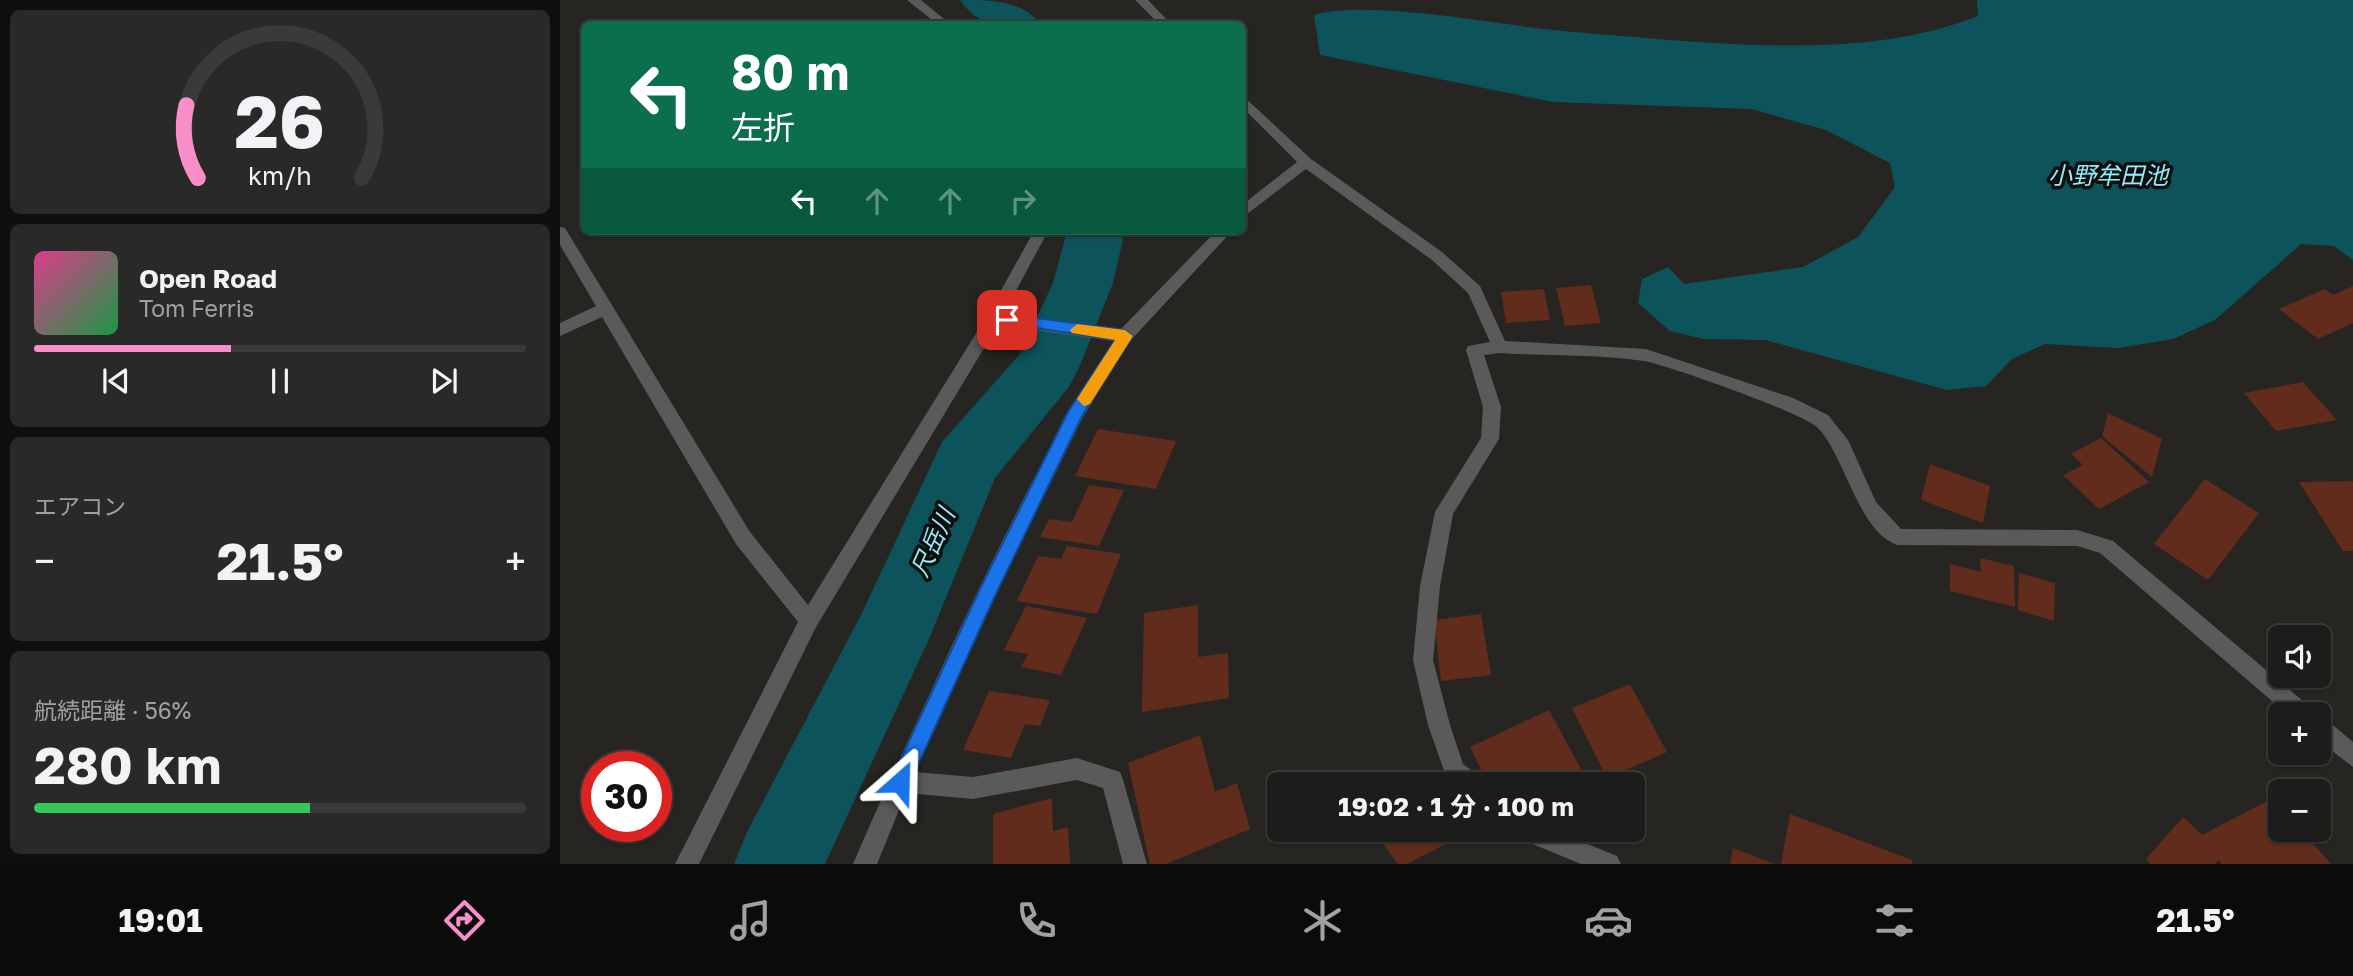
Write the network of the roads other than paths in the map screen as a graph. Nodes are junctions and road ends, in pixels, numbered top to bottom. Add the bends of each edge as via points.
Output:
1 (913, 0) edge
2 (1141, 0) edge
3 (940, 21) edge
4 (1162, 21) edge
5 (1246, 103) edge
6 (1306, 162) junction
7 (1246, 210) edge
8 (560, 232) edge
9 (1039, 235) edge
10 (1222, 235) edge
11 (606, 309) junction
12 (1000, 319) junction
13 (560, 330) edge
14 (1125, 336) junction
15 (1500, 347) junction
16 (810, 621) junction
17 (2289, 702) edge
18 (2331, 737) edge
19 (2353, 755) edge
20 (1456, 772) edge
21 (900, 782) junction
22 (1555, 842) edge
23 (687, 864) edge
24 (866, 864) edge
25 (1135, 864) edge
26 (1609, 864) edge

1 - 3 street
2 - 4 street
5 - 6 street
6 - 7 street
6 - 15 street via 1437,256 1474,290
8 - 11 street
9 - 12 street
10 - 14 street
11 - 13 street
11 - 16 street via 743,538
12 - 14 street
12 - 16 street
14 - 21 street via 1076,412
15 - 17 street via 1646,355 1787,403 1822,420 1842,445 1869,507 1897,537 2077,538 2105,547
15 - 20 street via 1474,350 1492,407 1490,439 1444,512 1430,586 1423,660
16 - 23 street
18 - 19 street
21 - 24 street
21 - 25 street via 974,788 1077,769 1112,780
22 - 26 street

